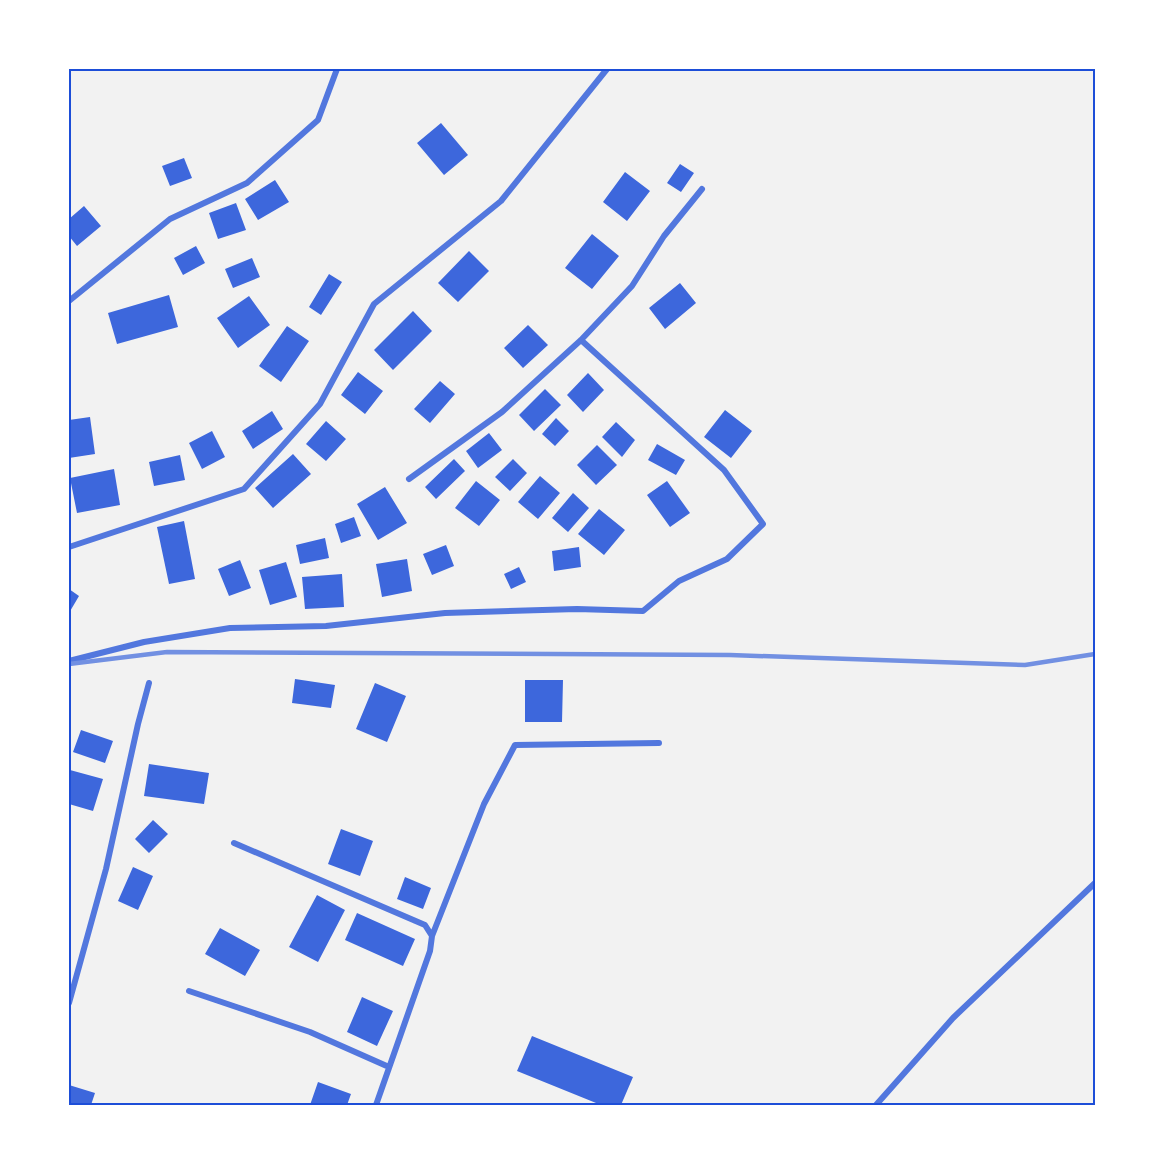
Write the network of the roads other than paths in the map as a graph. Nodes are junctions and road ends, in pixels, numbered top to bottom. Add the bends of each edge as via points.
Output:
1 (337, 69) edge
2 (607, 69) edge
3 (702, 189) dead end
4 (69, 301) edge
5 (581, 340) junction
6 (409, 479) dead end
7 (69, 547) edge
8 (69, 661) edge
9 (148, 683) dead end
10 (658, 743) dead end
11 (234, 843) dead end
12 (1095, 883) edge
13 (432, 936) junction
14 (189, 991) dead end
15 (69, 1003) edge
16 (389, 1067) junction
17 (376, 1105) edge
18 (876, 1105) edge

1 - 4 street via 318,120 247,183 170,219
2 - 7 street via 501,201 374,304 320,404 244,489
3 - 5 street via 664,236 632,286
5 - 6 street via 502,412
5 - 8 street via 724,470 763,524 727,559 678,581 643,611 456,613 327,626 230,628 144,642
9 - 15 street via 106,869
10 - 13 street via 515,745 484,804
11 - 13 street via 425,925
12 - 18 street via 953,1018
13 - 16 street
14 - 16 street via 310,1032
16 - 17 street

